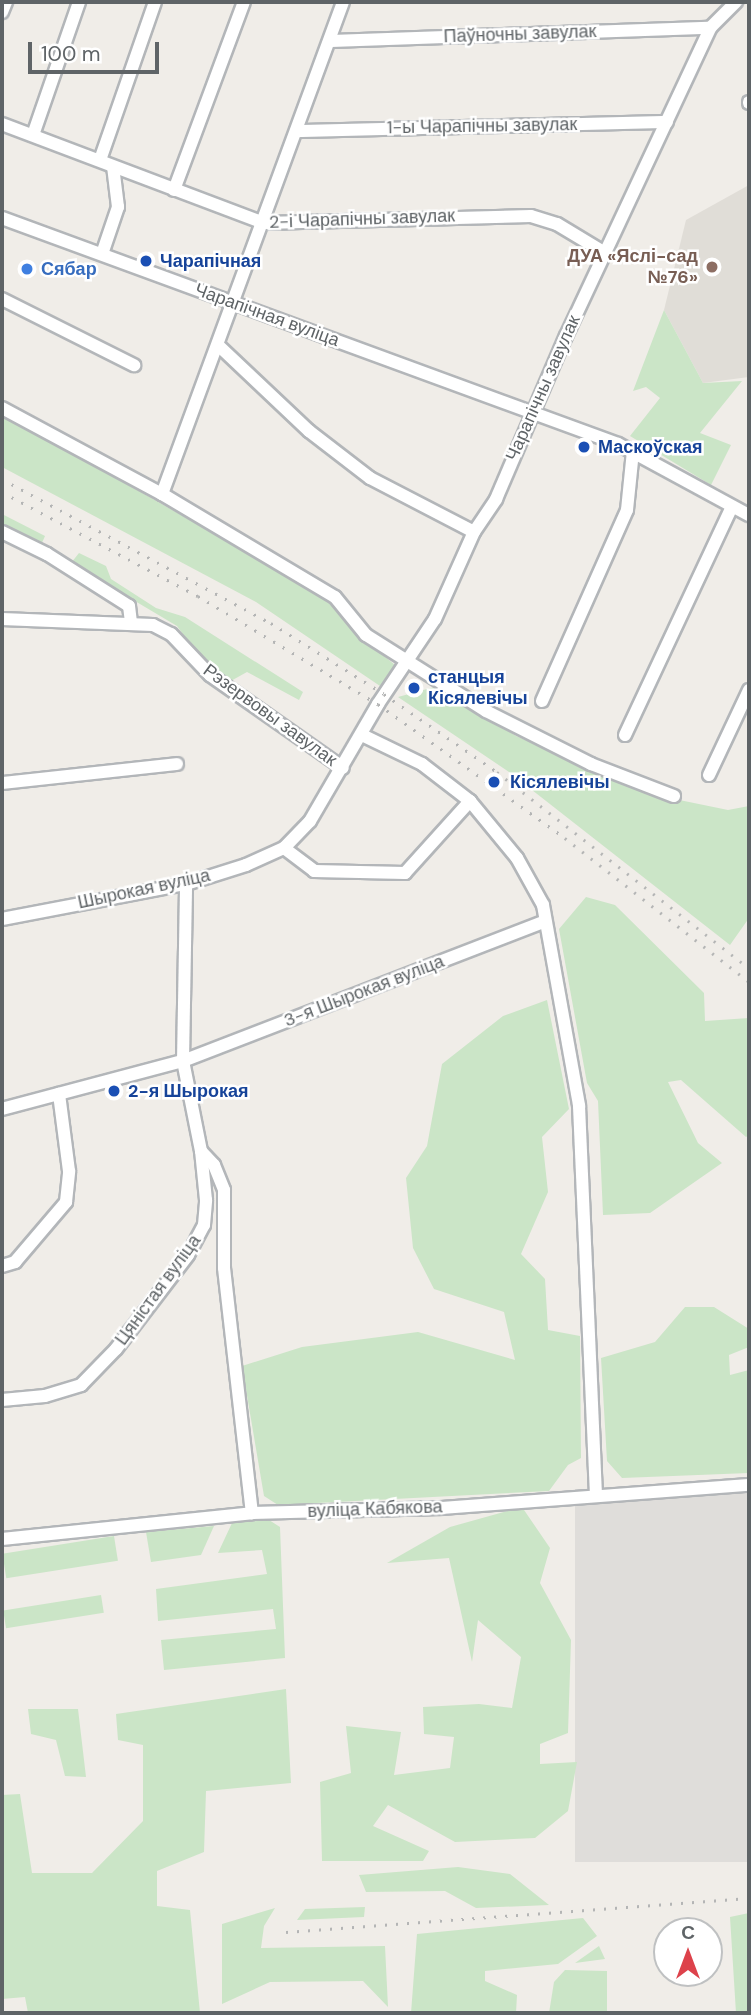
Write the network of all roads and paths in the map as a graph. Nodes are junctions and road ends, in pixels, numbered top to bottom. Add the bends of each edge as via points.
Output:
1 (6, 2) edge
2 (79, 2) edge
3 (155, 2) edge
4 (244, 2) edge
5 (343, 2) edge
6 (736, 2) edge
7 (2, 12) edge
8 (710, 28) junction
9 (330, 41) junction
10 (667, 122) junction
11 (2, 124) edge
12 (298, 131) junction
13 (33, 135) junction
14 (100, 160) junction
15 (113, 169) junction
16 (174, 190) junction
17 (2, 218) edge
18 (264, 223) junction
19 (605, 253) junction
20 (102, 254) junction
21 (2, 299) edge
22 (234, 304) junction
23 (219, 346) junction
24 (134, 365) dead end
25 (2, 408) edge
26 (532, 413) junction
27 (633, 451) junction
28 (162, 494) junction
29 (732, 507) junction
30 (749, 515) edge
31 (2, 532) edge
32 (474, 532) junction
33 (2, 619) edge
34 (131, 622) junction
35 (407, 663) junction
36 (749, 690) edge
37 (542, 701) dead end
38 (362, 735) junction
39 (625, 735) dead end
40 (177, 764) dead end
41 (343, 768) junction
42 (709, 775) dead end
43 (2, 783) edge
44 (674, 796) dead end
45 (470, 801) junction
46 (284, 848) junction
47 (186, 884) junction
48 (2, 919) edge
49 (545, 921) junction
50 (183, 1062) junction
51 (59, 1094) junction
52 (2, 1109) edge
53 (201, 1151) junction
54 (2, 1266) edge
55 (2, 1400) edge
56 (749, 1485) edge
57 (596, 1496) junction
58 (252, 1513) junction
59 (2, 1539) edge

1 - 7 street
2 - 13 street
3 - 14 street
4 - 16 street
5 - 9 street
6 - 8 street, Чарапічны завулак
8 - 9 street, Паўночны завулак
8 - 10 street, Чарапічны завулак
9 - 12 street
10 - 12 street, 1-ы Чарапічны завулак
10 - 19 street, Чарапічны завулак
11 - 13 street, 2-і Чарапічны завулак
12 - 18 street
13 - 14 street, 2-і Чарапічны завулак
14 - 15 street, 2-і Чарапічны завулак
15 - 16 street, 2-і Чарапічны завулак
15 - 20 street via 118,207
16 - 18 street, 2-і Чарапічны завулак
17 - 20 street, Чарапічная вуліца
18 - 19 street, 2-і Чарапічны завулак via 531,216 556,224
18 - 22 street
19 - 26 street, Чарапічны завулак
20 - 22 street, Чарапічная вуліца
21 - 24 street
22 - 23 street
22 - 26 street, Чарапічная вуліца
23 - 28 street
23 - 32 street via 309,431 370,478
25 - 28 street
26 - 27 street, Чарапічная вуліца
26 - 32 street, Чарапічны завулак via 496,499
27 - 29 street, Чарапічная вуліца
27 - 37 street via 628,510
28 - 35 street via 335,597 366,635
29 - 30 street, Чарапічная вуліца
29 - 39 street
31 - 34 street via 47,554 129,606
32 - 35 street, Чарапічны завулак via 435,619
33 - 34 street, Рэзервовы завулак
34 - 41 street, Рэзервовы завулак via 172,634 210,675
35 - 38 street, Шырокая вуліца
35 - 44 street via 546,743
36 - 42 street
38 - 41 street, Шырокая вуліца
38 - 45 street via 422,764
40 - 43 street
41 - 46 street, Шырокая вуліца via 310,821
45 - 46 street via 405,873 314,871
45 - 49 street via 529,878 543,905
46 - 47 street, Шырокая вуліца
47 - 48 street, Шырокая вуліца
47 - 50 street, Цяністая вуліца
49 - 50 street, 3-я Шырокая вуліца
49 - 57 street via 579,1106
50 - 51 street, 3-я Шырокая вуліца
50 - 53 street, Цяністая вуліца
51 - 52 street, 3-я Шырокая вуліца
51 - 54 street via 69,1171 66,1202 15,1262
53 - 55 street, Цяністая вуліца via 206,1200 199,1236 116,1349 74,1389
53 - 58 street via 214,1165 224,1190 224,1268
56 - 57 street, вуліца Кабякова
57 - 58 street, вуліца Кабякова via 441,1508
58 - 59 street, вуліца Кабякова

